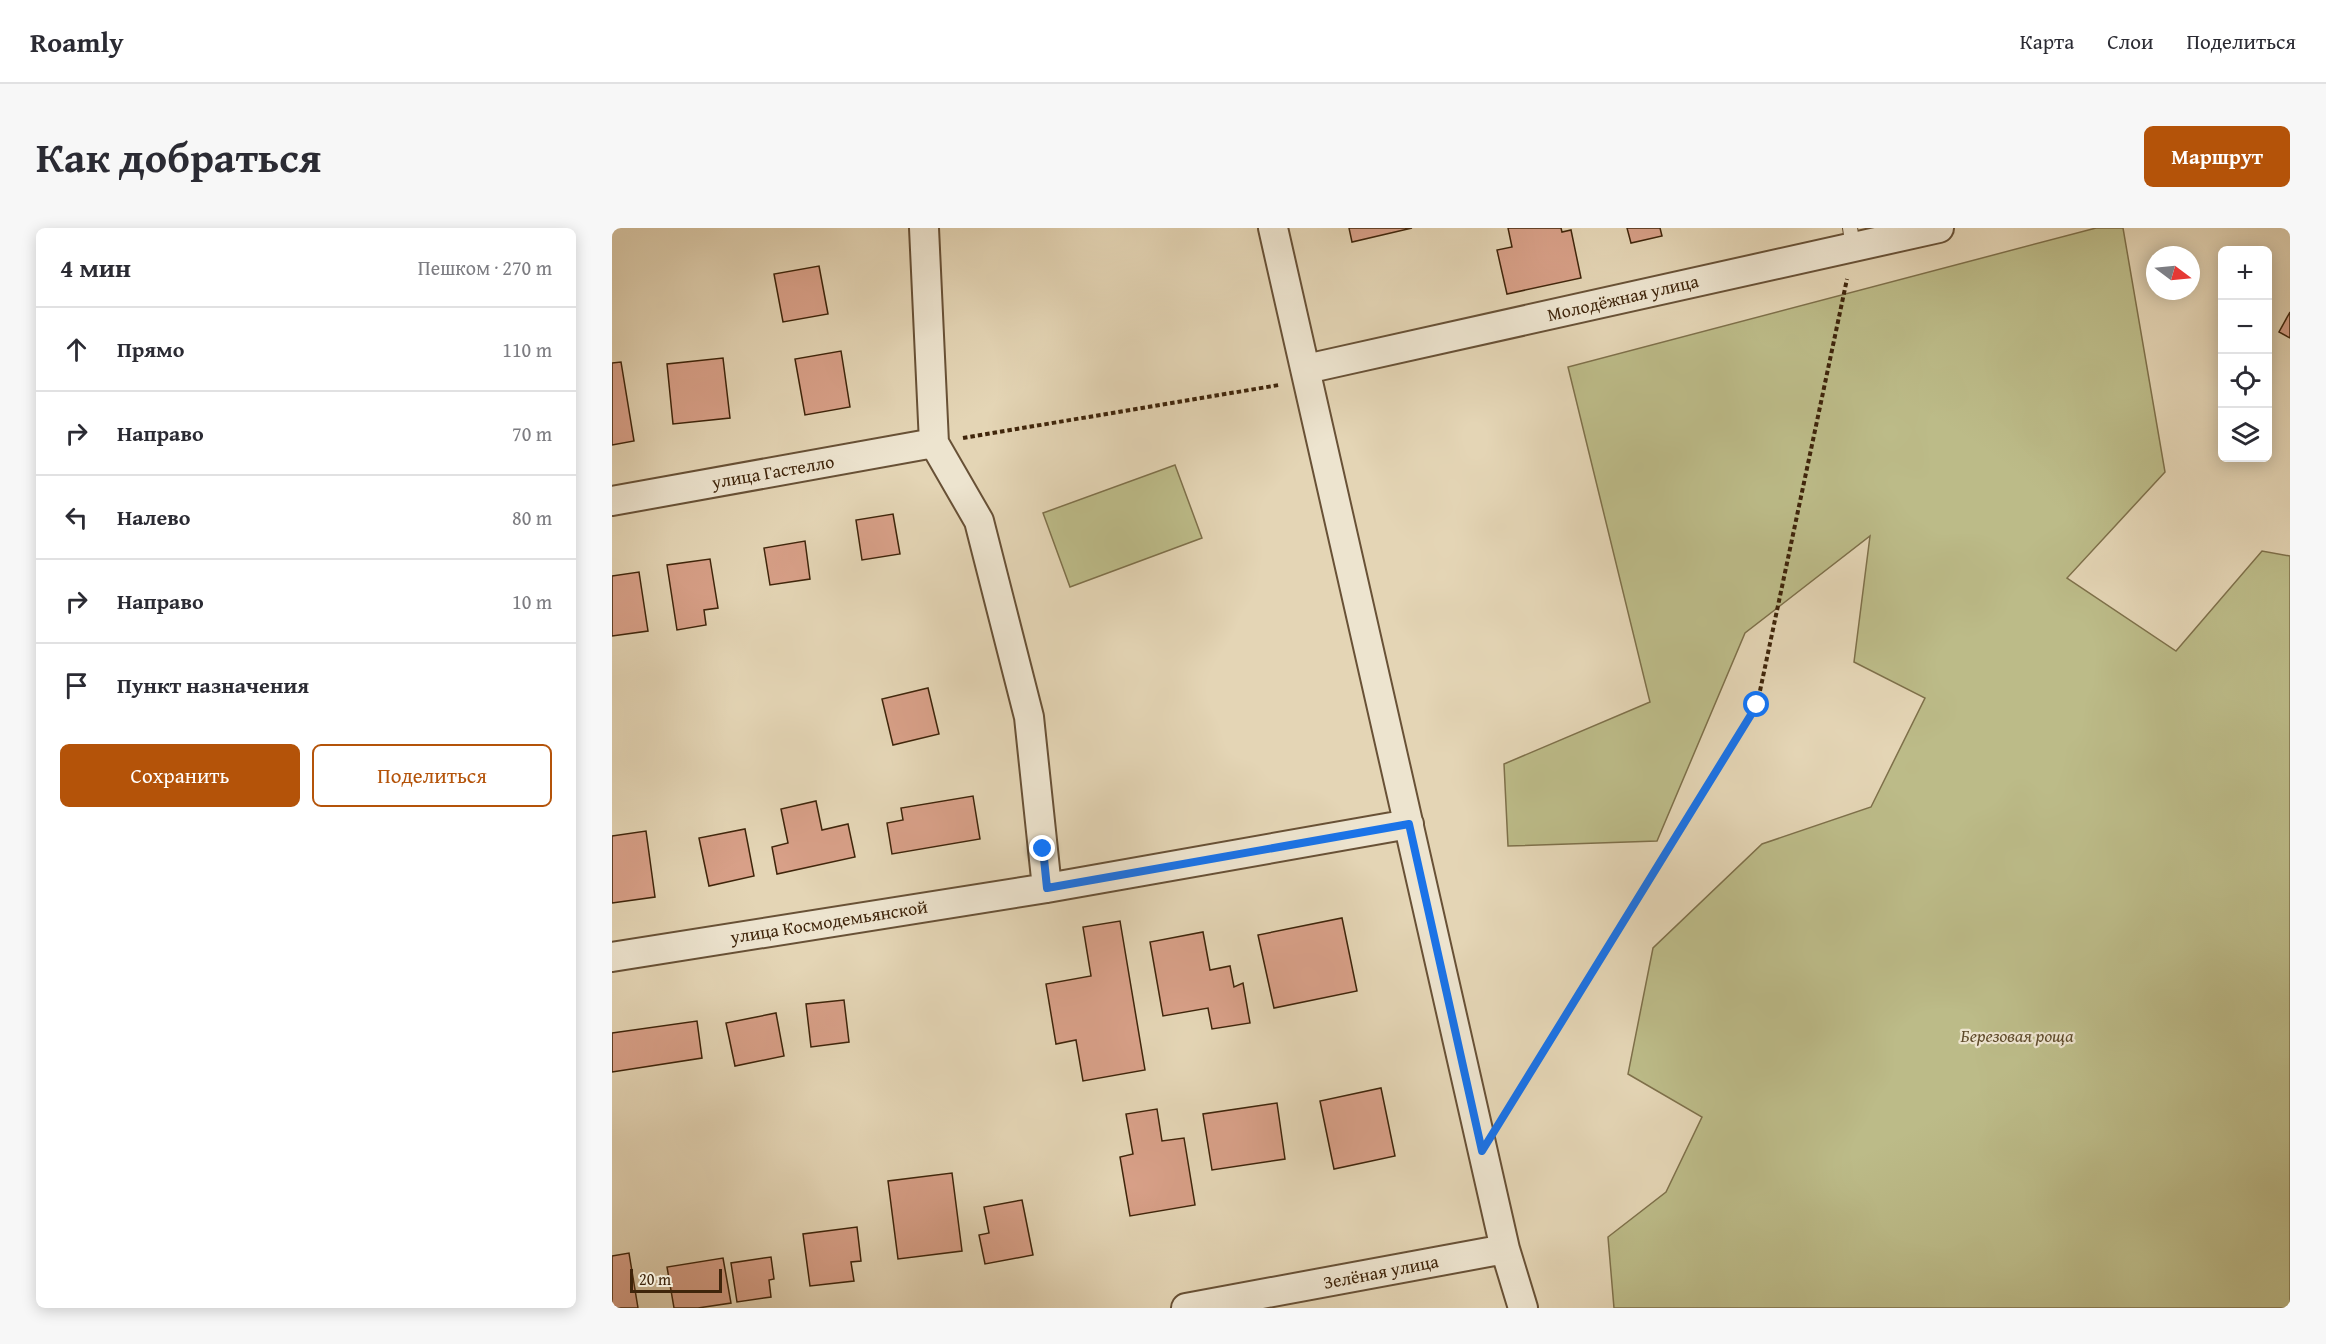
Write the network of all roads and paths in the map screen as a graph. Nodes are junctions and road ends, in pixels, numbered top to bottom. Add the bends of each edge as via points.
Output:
1 (924, 228) edge
2 (1273, 228) edge
3 (1939, 228) edge
4 (1851, 237) edge
5 (1308, 374) junction
6 (934, 443) junction
7 (612, 501) edge
8 (1409, 824) junction
9 (1047, 888) junction
10 (612, 957) edge
11 (1482, 1151) junction
12 (1505, 1249) junction
13 (1186, 1308) edge
14 (1523, 1308) edge

1 - 6 street
2 - 5 street
3 - 4 street, Молодёжная улица
4 - 5 street, Молодёжная улица
4 - 11 path via 1757,705
5 - 6 path
5 - 8 street
6 - 7 street, улица Гастелло
6 - 9 street via 979,521 1029,717
8 - 9 street, улица Космодемьянской
8 - 11 street
9 - 10 street, улица Космодемьянской
11 - 12 street
12 - 13 street, Зелёная улица
12 - 14 street

